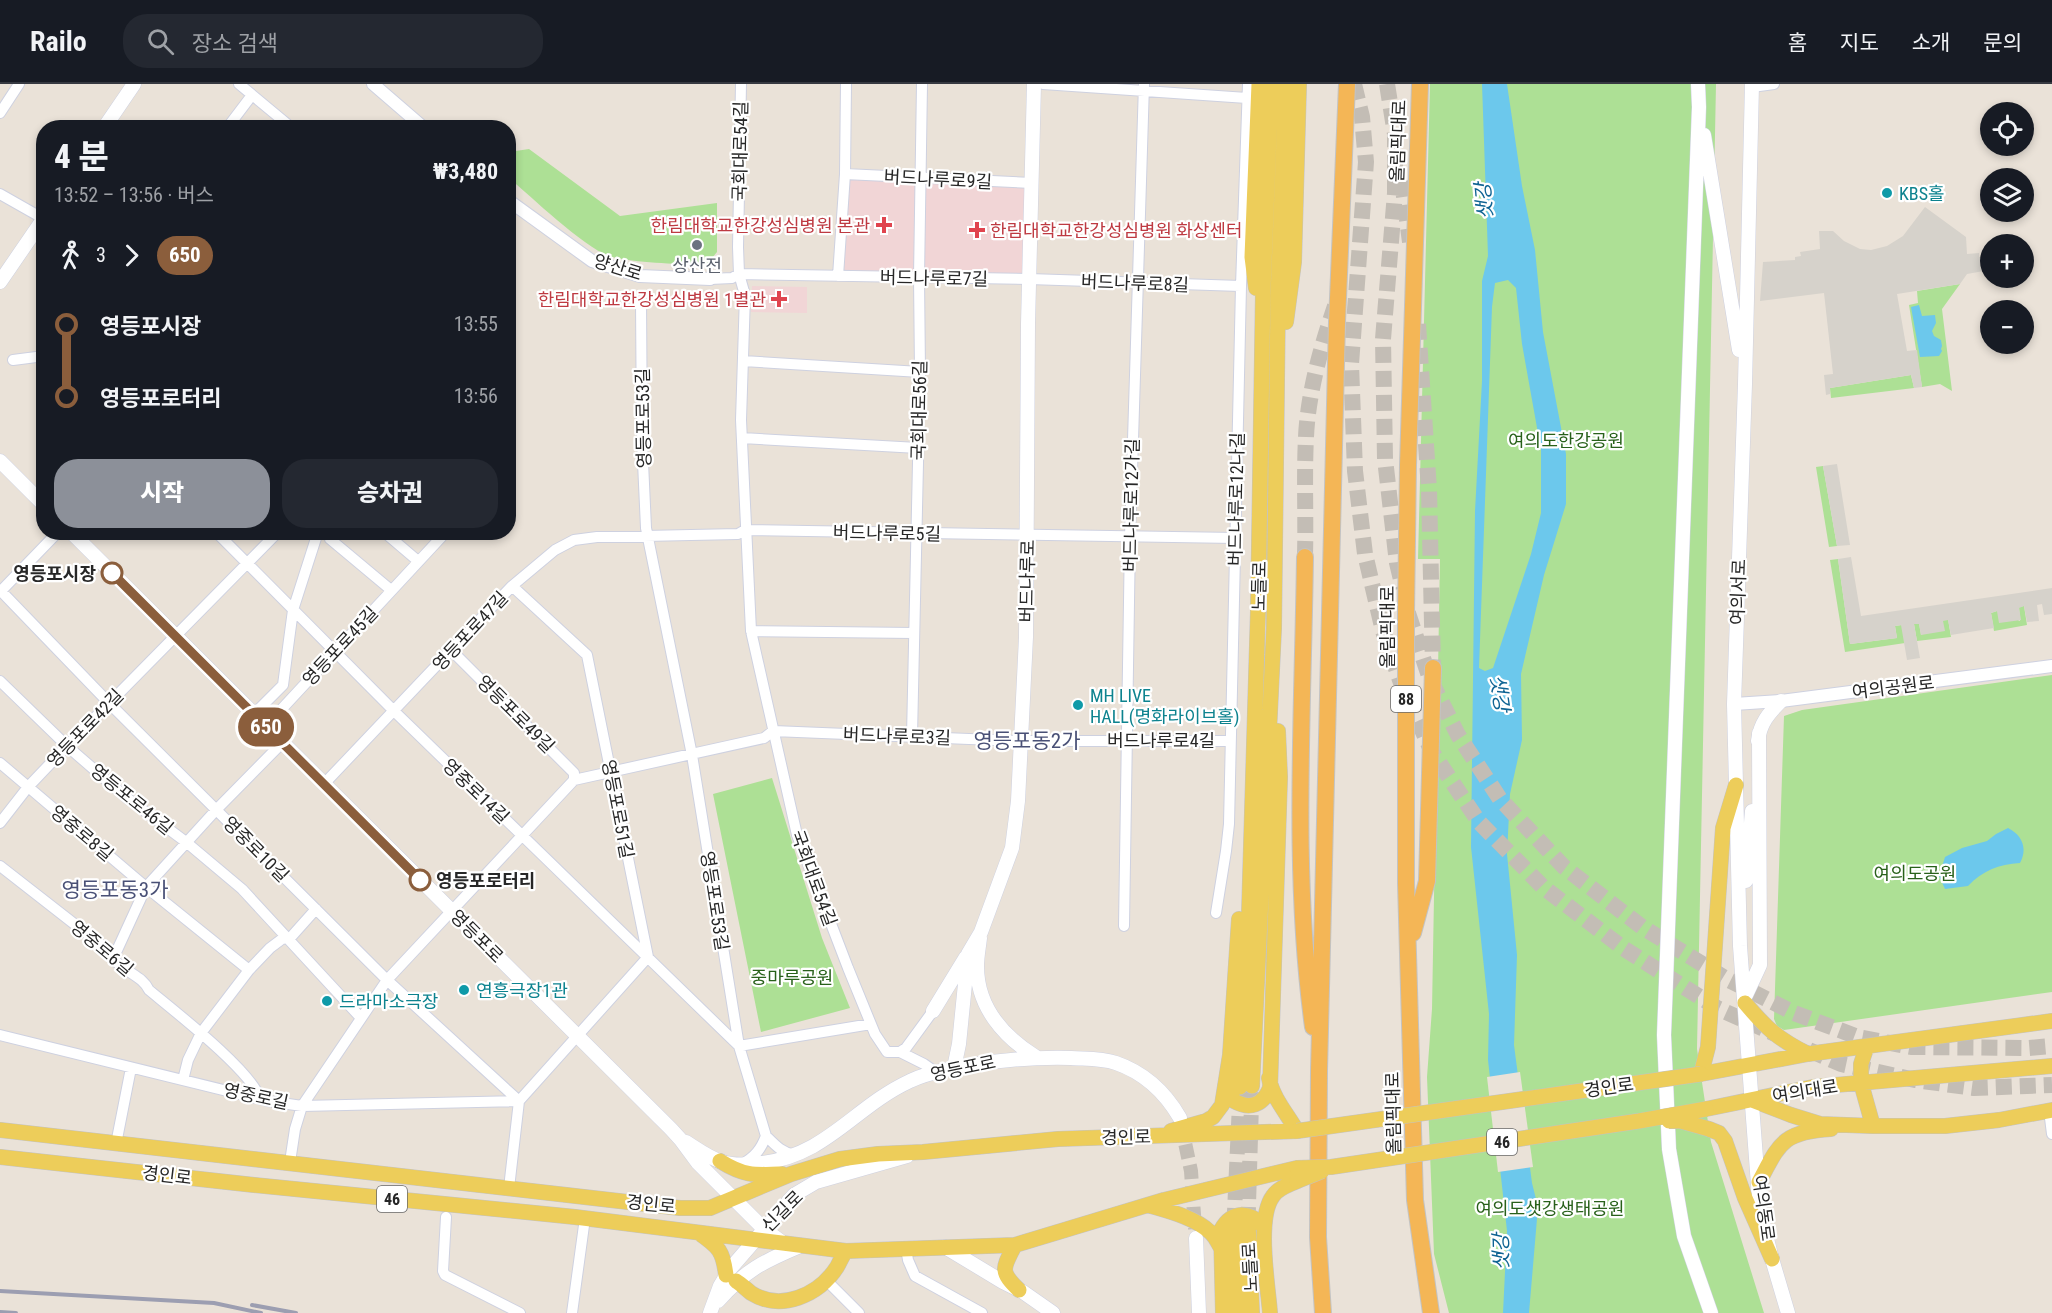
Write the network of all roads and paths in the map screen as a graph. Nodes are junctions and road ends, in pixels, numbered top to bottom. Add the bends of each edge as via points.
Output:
1 (19, 84) edge
2 (134, 84) edge
3 (239, 84) edge
4 (373, 84) edge
5 (741, 84) edge
6 (846, 84) edge
7 (922, 84) edge
8 (1034, 84) edge
9 (1043, 84) edge
10 (1248, 84) edge
11 (1259, 84) edge
12 (1271, 84) edge
13 (1286, 84) edge
14 (1299, 84) edge
15 (1347, 84) edge
16 (1419, 84) edge
17 (1698, 84) edge
18 (1774, 84) edge
19 (1752, 86) edge
20 (1144, 88) edge
21 (252, 95) junction
22 (1247, 98) junction
23 (4, 99) edge
24 (1699, 107) junction
25 (0, 113) edge
26 (109, 120) edge
27 (233, 120) edge
28 (282, 120) edge
29 (415, 120) edge
30 (845, 174) junction
31 (920, 178) junction
32 (1032, 183) junction
33 (0, 194) edge
34 (516, 206) edge
35 (36, 214) edge
36 (36, 228) edge
37 (739, 274) junction
38 (838, 276) junction
39 (919, 277) junction
40 (710, 279) joint
41 (1029, 279) junction
42 (0, 282) edge
43 (1137, 283) junction
44 (1241, 286) junction
45 (641, 301) dead end
46 (1262, 331) junction
47 (36, 358) edge
48 (13, 360) dead end
49 (743, 361) junction
50 (920, 372) junction
51 (1278, 382) junction
52 (1745, 384) junction
53 (742, 438) junction
54 (918, 448) junction
55 (0, 461) edge
56 (36, 497) edge
57 (745, 530) junction
58 (916, 533) junction
59 (648, 535) junction
60 (1028, 535) junction
61 (1130, 537) junction
62 (1236, 538) junction
63 (50, 540) edge
64 (79, 540) edge
65 (224, 540) edge
66 (270, 540) edge
67 (315, 540) edge
68 (331, 540) edge
69 (393, 540) edge
70 (438, 540) edge
71 (1305, 557) tunnel mouth
72 (418, 561) junction
73 (247, 564) junction
74 (512, 586) junction
75 (0, 591) edge
76 (391, 591) junction
77 (293, 610) junction
78 (1274, 628) junction
79 (751, 631) junction
80 (914, 633) junction
81 (175, 637) junction
82 (335, 651) junction
83 (452, 651) junction
84 (2052, 666) edge
85 (1433, 668) tunnel mouth
86 (0, 681) edge
87 (1781, 701) junction
88 (109, 703) junction
89 (1734, 704) junction
90 (395, 712) junction
91 (253, 715) junction
92 (266, 727) junction
93 (773, 731) junction
94 (1759, 733) junction
95 (912, 736) junction
96 (1126, 740) junction
97 (1020, 741) junction
98 (1230, 741) junction
99 (282, 743) junction
100 (67, 746) junction
101 (692, 755) junction
102 (0, 763) edge
103 (611, 773) junction
104 (574, 780) junction
105 (323, 785) junction
106 (1736, 785) junction
107 (28, 787) junction
108 (216, 810) junction
109 (0, 823) edge
110 (522, 835) junction
111 (186, 842) junction
112 (0, 866) edge
113 (146, 887) junction
114 (316, 909) junction
115 (451, 911) junction
116 (1216, 912) dead end
117 (1124, 926) dead end
118 (981, 932) junction
119 (287, 938) junction
120 (1740, 946) junction
121 (1409, 948) junction
122 (968, 954) junction
123 (648, 957) junction
124 (112, 959) junction
125 (249, 970) junction
126 (387, 980) junction
127 (1745, 1000) junction
128 (933, 1011) junction
129 (361, 1018) junction
130 (2052, 1021) edge
131 (871, 1024) junction
132 (961, 1024) junction
133 (201, 1033) junction
134 (0, 1035) edge
135 (576, 1035) junction
136 (1867, 1046) junction
137 (739, 1047) junction
138 (900, 1053) junction
139 (1808, 1054) junction
140 (1036, 1057) junction
141 (1750, 1066) junction
142 (2052, 1066) edge
143 (131, 1068) junction
144 (954, 1068) junction
145 (934, 1071) junction
146 (1319, 1071) junction
147 (1701, 1074) junction
148 (1269, 1077) junction
149 (183, 1080) junction
150 (1861, 1083) junction
151 (1239, 1085) junction
152 (260, 1099) junction
153 (1752, 1100) junction
154 (519, 1101) junction
155 (302, 1106) junction
156 (2050, 1110) edge
157 (1180, 1118) tunnel mouth
158 (1640, 1121) junction
159 (1873, 1126) junction
160 (0, 1130) edge
161 (1297, 1131) junction
162 (2052, 1134) edge
163 (766, 1136) junction
164 (1151, 1136) junction
165 (681, 1140) junction
166 (116, 1144) junction
167 (923, 1152) junction
168 (799, 1155) junction
169 (0, 1156) edge
170 (720, 1161) junction
171 (290, 1162) junction
172 (736, 1166) junction
173 (790, 1174) junction
174 (1297, 1174) junction
175 (1759, 1182) junction
176 (509, 1188) junction
177 (734, 1199) junction
178 (1148, 1205) junction
179 (446, 1217) dead end
180 (585, 1218) junction
181 (1264, 1227) junction
182 (696, 1231) junction
183 (759, 1234) junction
184 (1196, 1238) tunnel mouth
185 (1015, 1245) junction
186 (800, 1246) junction
187 (945, 1247) junction
188 (906, 1248) junction
189 (1221, 1248) junction
190 (846, 1251) junction
191 (1772, 1259) junction
192 (731, 1278) junction
193 (826, 1280) junction
194 (1020, 1290) junction
195 (711, 1310) edge
196 (520, 1313) edge
197 (572, 1313) edge
198 (859, 1313) edge
199 (982, 1313) edge
200 (1053, 1313) edge
201 (1199, 1313) edge
202 (1223, 1313) edge
203 (1238, 1313) edge
204 (1252, 1313) edge
205 (1270, 1313) edge
206 (1323, 1313) edge
207 (1431, 1313) edge
208 (1711, 1313) edge
209 (1788, 1313) edge

1 - 23 street
2 - 26 main road
3 - 21 street
4 - 29 street
5 - 37 street, 국회대로54길
6 - 30 street
7 - 31 street, 국회대로56길
8 - 32 main road, 버드나루로
9 - 20 street
10 - 22 street, 버드나루로12나길
11 - 46 main road via 1252,257
12 - 46 main road, 노들로
13 - 51 main road, 노들로
14 - 51 main road via 1294,262
15 - 146 highway via 1337,322
16 - 121 highway, 올림픽대로 / 88 via 1406,614
17 - 24 main road
18 - 19 street
19 - 52 main road, 여의서로
20 - 22 street
20 - 43 street, 버드나루로12가길
21 - 27 street
21 - 28 street
22 - 44 street, 버드나루로12나길
23 - 25 street
24 - 52 main road
24 - 208 main road via 1664,1035 1671,1160 1684,1236
30 - 31 street, 버드나루로9길
30 - 38 street
31 - 32 street, 버드나루로9길
31 - 39 street, 국회대로56길
32 - 41 main road, 버드나루로
33 - 35 street
34 - 40 street, 양산로 via 592,261 640,276
36 - 42 main road
37 - 38 street, 버드나루로7길
37 - 40 street
37 - 49 street, 국회대로54길 via 745,295
38 - 39 street, 버드나루로7길
39 - 41 street, 버드나루로7길
39 - 50 street, 국회대로56길
41 - 43 street, 버드나루로8길
41 - 60 main road, 버드나루로
43 - 44 street, 버드나루로8길
43 - 61 street, 버드나루로12가길
44 - 62 street, 버드나루로12나길
45 - 59 street, 영등포로53길 via 642,448
46 - 151 main road, 노들로 via 1258,611 1243,775 1230,1055
47 - 48 street
49 - 50 street
49 - 53 street, 국회대로54길
50 - 54 street, 국회대로56길
51 - 78 main road, 노들로
52 - 89 main road, 여의서로
53 - 54 street
53 - 57 street, 국회대로54길
54 - 58 street, 국회대로56길
55 - 56 main road
57 - 58 street, 버드나루로5길
57 - 59 street via 738,534
57 - 79 street, 국회대로54길
58 - 60 street, 버드나루로5길
58 - 80 street, 국회대로56길
59 - 74 street, 영등포로47길 via 574,540 555,550
59 - 101 street, 영등포로53길
60 - 61 street, 버드나루로5길
60 - 97 main road, 버드나루로
61 - 62 street, 버드나루로5길
61 - 96 street, 버드나루로12가길
62 - 98 street, 버드나루로12나길
63 - 75 street
64 - 81 main road, 영등포로
65 - 73 street, 영중로14길
66 - 73 street, 영등포로42길
67 - 77 street
68 - 76 street, 영등포로45길
69 - 72 street
70 - 72 street, 영등포로45길
71 - 146 highway via 1301,837 1306,977
72 - 76 street, 영등포로45길
73 - 77 street, 영중로14길
73 - 81 street, 영등포로42길
74 - 83 street, 영등포로47길
74 - 103 street, 영등포로51길 via 587,655
75 - 88 street, 영중로10길
76 - 82 street, 영등포로45길
77 - 82 street, 영중로14길
77 - 91 street via 284,685
78 - 148 main road via 1280,777
78 - 151 main road, 노들로
79 - 80 street
79 - 93 street, 국회대로54길
80 - 95 street, 국회대로56길
81 - 88 street, 영등포로42길
81 - 91 main road, 영등포로
82 - 90 street, 영중로14길
82 - 92 street, 영등포로45길
83 - 90 street, 영등포로47길
83 - 104 street, 영등포로49길 via 574,772
84 - 87 street, 여의공원로
85 - 121 highway via 1427,880
86 - 100 street, 영등포로46길
87 - 89 street, 여의공원로
87 - 94 main road via 1767,715
88 - 100 street, 영등포로42길
88 - 108 street, 영중로10길
89 - 106 main road, 여의서로
90 - 105 street, 영등포로47길
90 - 110 street, 영중로14길
91 - 92 main road, 영등포로
92 - 99 main road, 영등포로
93 - 95 street, 버드나루로3길
93 - 101 street via 764,738
93 - 131 street, 국회대로54길 via 797,835
94 - 120 main road
94 - 127 main road via 1760,965
95 - 97 street, 버드나루로3길
96 - 97 street, 버드나루로4길
96 - 98 street, 버드나루로4길
96 - 117 street, 버드나루로12가길
97 - 118 main road, 버드나루로 via 1012,848
98 - 116 street, 버드나루로12나길 via 1226,851
99 - 105 main road, 영등포로
99 - 108 street, 영등포로46길
100 - 107 street, 영등포로42길
100 - 111 street, 영등포로46길
101 - 103 street
101 - 137 street, 영등포로53길
102 - 107 street, 영중로8길
103 - 104 street
103 - 123 street, 영등포로51길
104 - 110 street
105 - 115 main road, 영등포로
106 - 120 main road, 여의서로
106 - 147 main road via 1724,828 1708,1047
107 - 109 street, 영등포로42길
107 - 113 street, 영중로8길
108 - 111 street, 영등포로46길
108 - 114 street, 영중로10길
110 - 115 street
110 - 123 street, 영중로14길
111 - 113 street, 영등포로46길
111 - 119 street, 영등포로46길 via 242,889
112 - 124 street, 영중로6길 via 100,944
113 - 124 street, 영등포로46길
113 - 125 street, 영중로8길
114 - 119 street
114 - 126 street, 영중로10길
115 - 126 street
115 - 135 main road, 영등포로
118 - 122 main road, 버드나루로
118 - 140 main road via 977,968 988,1010 1005,1034
119 - 125 street via 270,948
119 - 129 street, 영등포로46길
120 - 127 main road, 여의서로
121 - 207 highway, 올림픽대로 / 88 via 1414,1200
122 - 128 main road
122 - 132 main road, 버드나루로
123 - 135 street
123 - 137 street, 영중로14길
124 - 133 street, 영중로6길 via 146,983 149,990
125 - 133 street
126 - 129 street
126 - 154 street, 영중로10길
127 - 139 main road via 1765,1028
127 - 141 main road, 여의서로
128 - 132 main road via 945,1006 955,1010
128 - 138 street
129 - 155 street
130 - 136 main road, 여의대로 / 46
131 - 137 street
131 - 138 street, 국회대로54길 via 887,1052
132 - 144 main road, 버드나루로
133 - 149 street
133 - 152 street, 영중로6길 via 258,1090
134 - 143 street, 영중로길
135 - 154 street
135 - 165 main road, 영등포로
136 - 139 main road, 여의대로 / 46
136 - 150 main road via 1861,1064
137 - 163 street, 영등포로53길
138 - 145 street
139 - 141 main road, 여의대로 / 46
140 - 144 main road, 영등포로
140 - 157 main road, 영등포로 via 1102,1059 1125,1067 1153,1083 1171,1101
141 - 147 main road, 경인로 / 46
141 - 153 main road, 여의서로
142 - 150 main road, 여의대로
143 - 149 street, 영중로길
143 - 166 street
144 - 145 main road, 영등포로
145 - 168 main road, 영등포로 via 873,1102 821,1143
146 - 206 highway via 1318,1237
147 - 161 main road, 경인로 / 46, bridge
148 - 151 main road via 1267,1097 1252,1106 1234,1101
148 - 161 main road
149 - 152 street, 영중로길
150 - 153 main road, 여의대로 via 1814,1087
150 - 159 main road
151 - 164 main road via 1213,1117
152 - 155 street, 영중로길
153 - 158 main road, 46, bridge
153 - 159 main road, 여의대로 via 1820,1124
153 - 175 main road, 여의동로
154 - 155 street, 영중로길
154 - 176 street
155 - 171 street
156 - 159 main road, 여의대로 via 1946,1126
156 - 162 street, 여의대로
158 - 174 main road, 46, bridge
158 - 191 main road, bridge via 1681,1121 1719,1133
159 - 175 main road via 1790,1137 1777,1148
160 - 166 main road, 경인로 / 46
161 - 164 main road, 경인로 / 46
163 - 168 street via 780,1150
163 - 172 street via 755,1156
164 - 167 main road, 경인로 / 46 via 1058,1139
165 - 170 main road, 영등포로
165 - 177 main road, 영등포로
166 - 171 main road, 경인로 / 46
167 - 173 main road, 경인로 / 46 via 840,1159
167 - 183 main road, 신길로 via 805,1187
168 - 172 main road, 영등포로
169 - 180 main road, 경인로 / 46
170 - 172 main road, 영등포로
170 - 173 main road via 737,1172
171 - 176 main road, 경인로 / 46
173 - 177 main road, 경인로 / 46
174 - 178 main road, 46 via 1220,1185
174 - 181 main road via 1273,1195
175 - 191 main road, 여의동로 via 1760,1211
176 - 177 main road, 경인로 / 46 via 680,1208 710,1208
177 - 183 main road, 영등포로
178 - 185 main road, 46
178 - 189 main road via 1198,1224 1211,1232
179 - 196 street via 445,1275
180 - 182 main road, 경인로 / 46
180 - 197 street
181 - 189 main road via 1251,1216 1239,1215 1226,1221 1221,1230
181 - 205 main road
182 - 183 main road, 경인로 / 46
182 - 192 main road via 721,1251
183 - 186 main road, 경인로 / 46
183 - 192 main road, 신길로
184 - 201 main road
185 - 187 main road, 46
185 - 194 main road via 1004,1270
186 - 190 main road, 경인로
186 - 192 main road, 신길로
187 - 188 main road, 경인로
187 - 194 main road
188 - 190 main road, 경인로
188 - 199 street via 915,1276
189 - 202 main road
190 - 193 main road
191 - 209 main road, 여의동로
192 - 193 main road via 758,1296 780,1302 800,1298
192 - 195 main road, 신길로
193 - 198 street
194 - 200 main road
203 - 204 main road, 노들로 via 1241,1222

